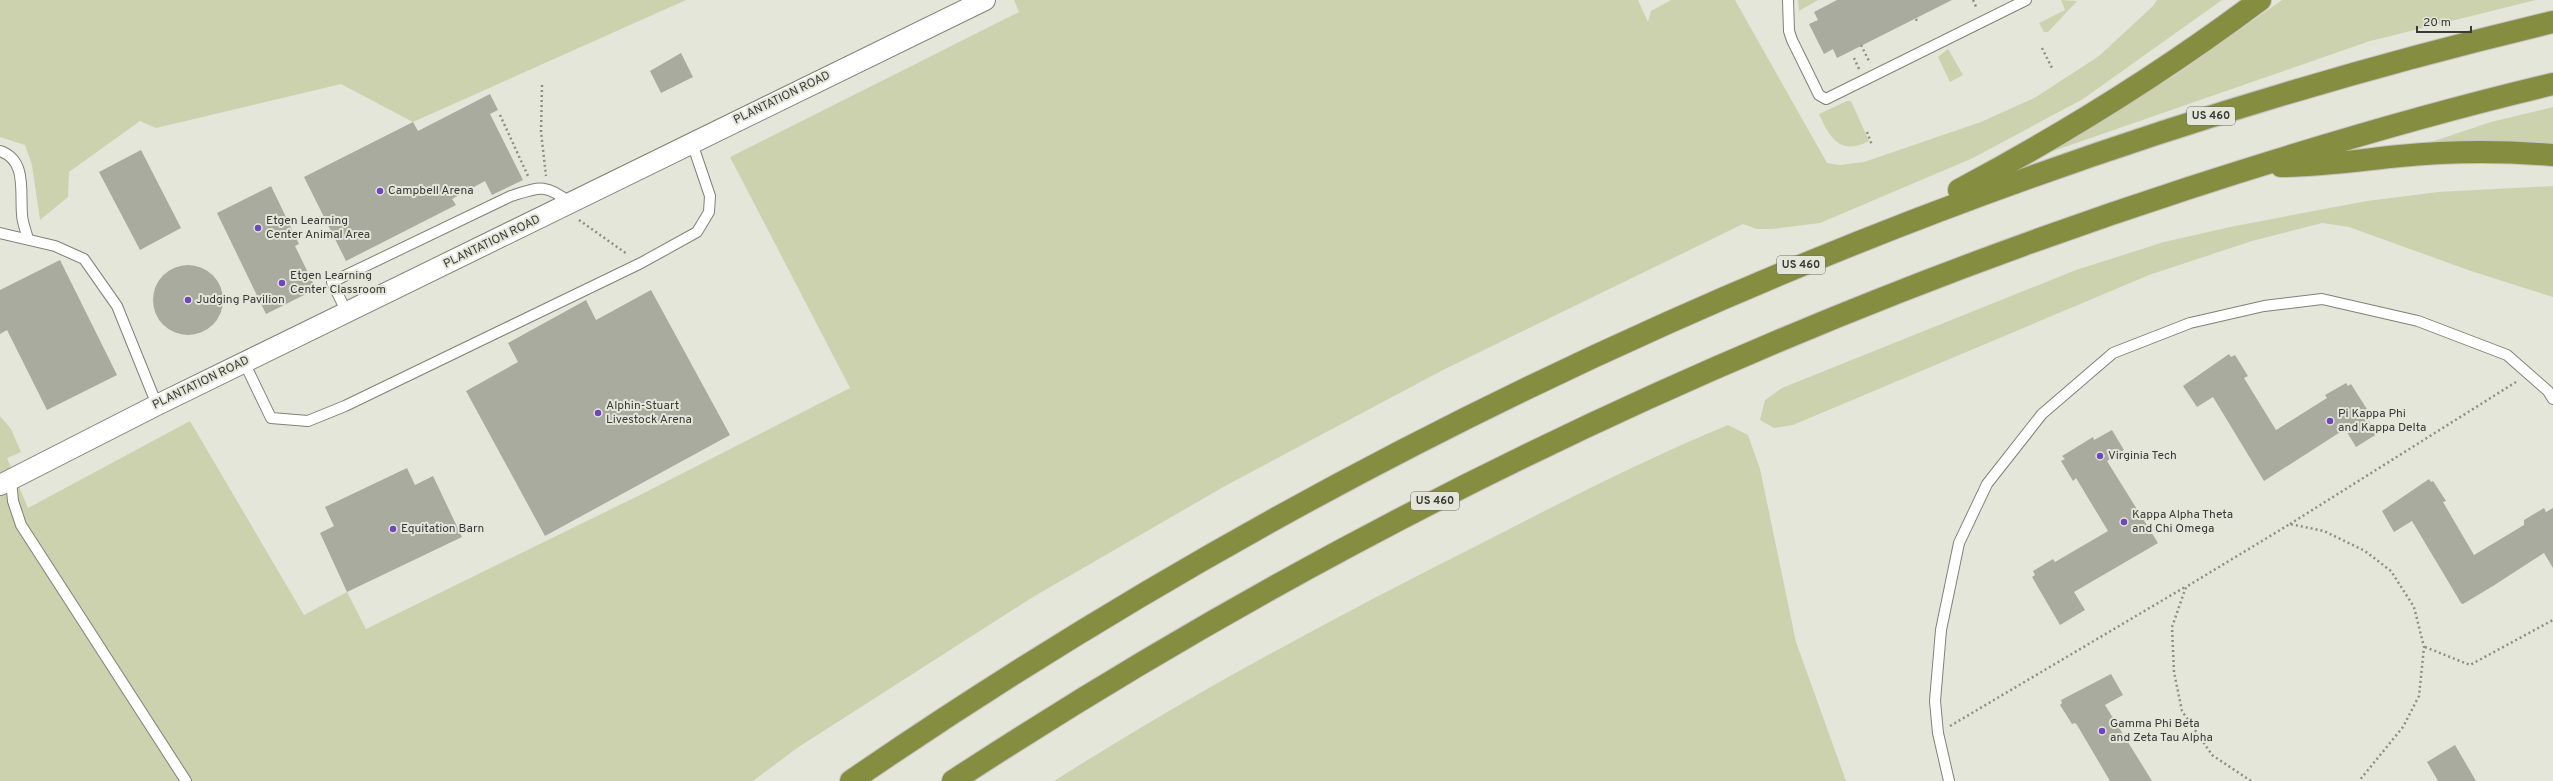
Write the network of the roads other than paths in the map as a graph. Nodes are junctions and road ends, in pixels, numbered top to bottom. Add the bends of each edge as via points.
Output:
1 (985, 0) edge
2 (1788, 0) edge
3 (2026, 0) edge
4 (2260, 0) edge
5 (2553, 22) edge
6 (2553, 84) edge
7 (692, 143) junction
8 (0, 151) edge
9 (2553, 154) edge
10 (2256, 166) junction
11 (574, 211) junction
12 (0, 233) edge
13 (1877, 234) junction
14 (28, 239) junction
15 (347, 313) junction
16 (244, 362) junction
17 (2553, 399) edge
18 (157, 404) junction
19 (5, 483) edge
20 (186, 781) edge
21 (852, 781) edge
22 (953, 781) edge
23 (1949, 781) edge

1 - 7 street, PLANTATION ROAD
2 - 3 lane via 1789,31 1792,40 1819,95 1826,100
4 - 13 highway via 2129,92 2021,157
5 - 13 highway, US 460 via 2420,55 2191,122 2002,186
6 - 10 highway, US 460 via 2429,116
7 - 11 street, PLANTATION ROAD
7 - 16 lane via 710,196 709,212 697,232 641,263 345,406 308,421 271,418
8 - 14 lane via 9,154 21,172 22,216
9 - 10 highway via 2447,153 2323,166
10 - 22 highway, US 460 via 2092,220 1944,273 1742,356 1506,464 1297,573 1103,685
11 - 15 street, PLANTATION ROAD
11 - 15 lane via 547,188 511,196 332,282
12 - 14 lane
13 - 21 highway, US 460 via 1725,296 1630,340 1479,412 1344,481 1084,629 931,726
14 - 18 lane via 55,246 84,259 117,306
15 - 16 street, PLANTATION ROAD
16 - 18 street, PLANTATION ROAD
17 - 23 lane via 2530,373 2507,355 2418,321 2322,299 2264,306 2190,323 2113,353 2042,414 1987,484 1962,536 1941,630 1935,701 1938,734
18 - 19 street, PLANTATION ROAD
19 - 20 lane via 21,526

